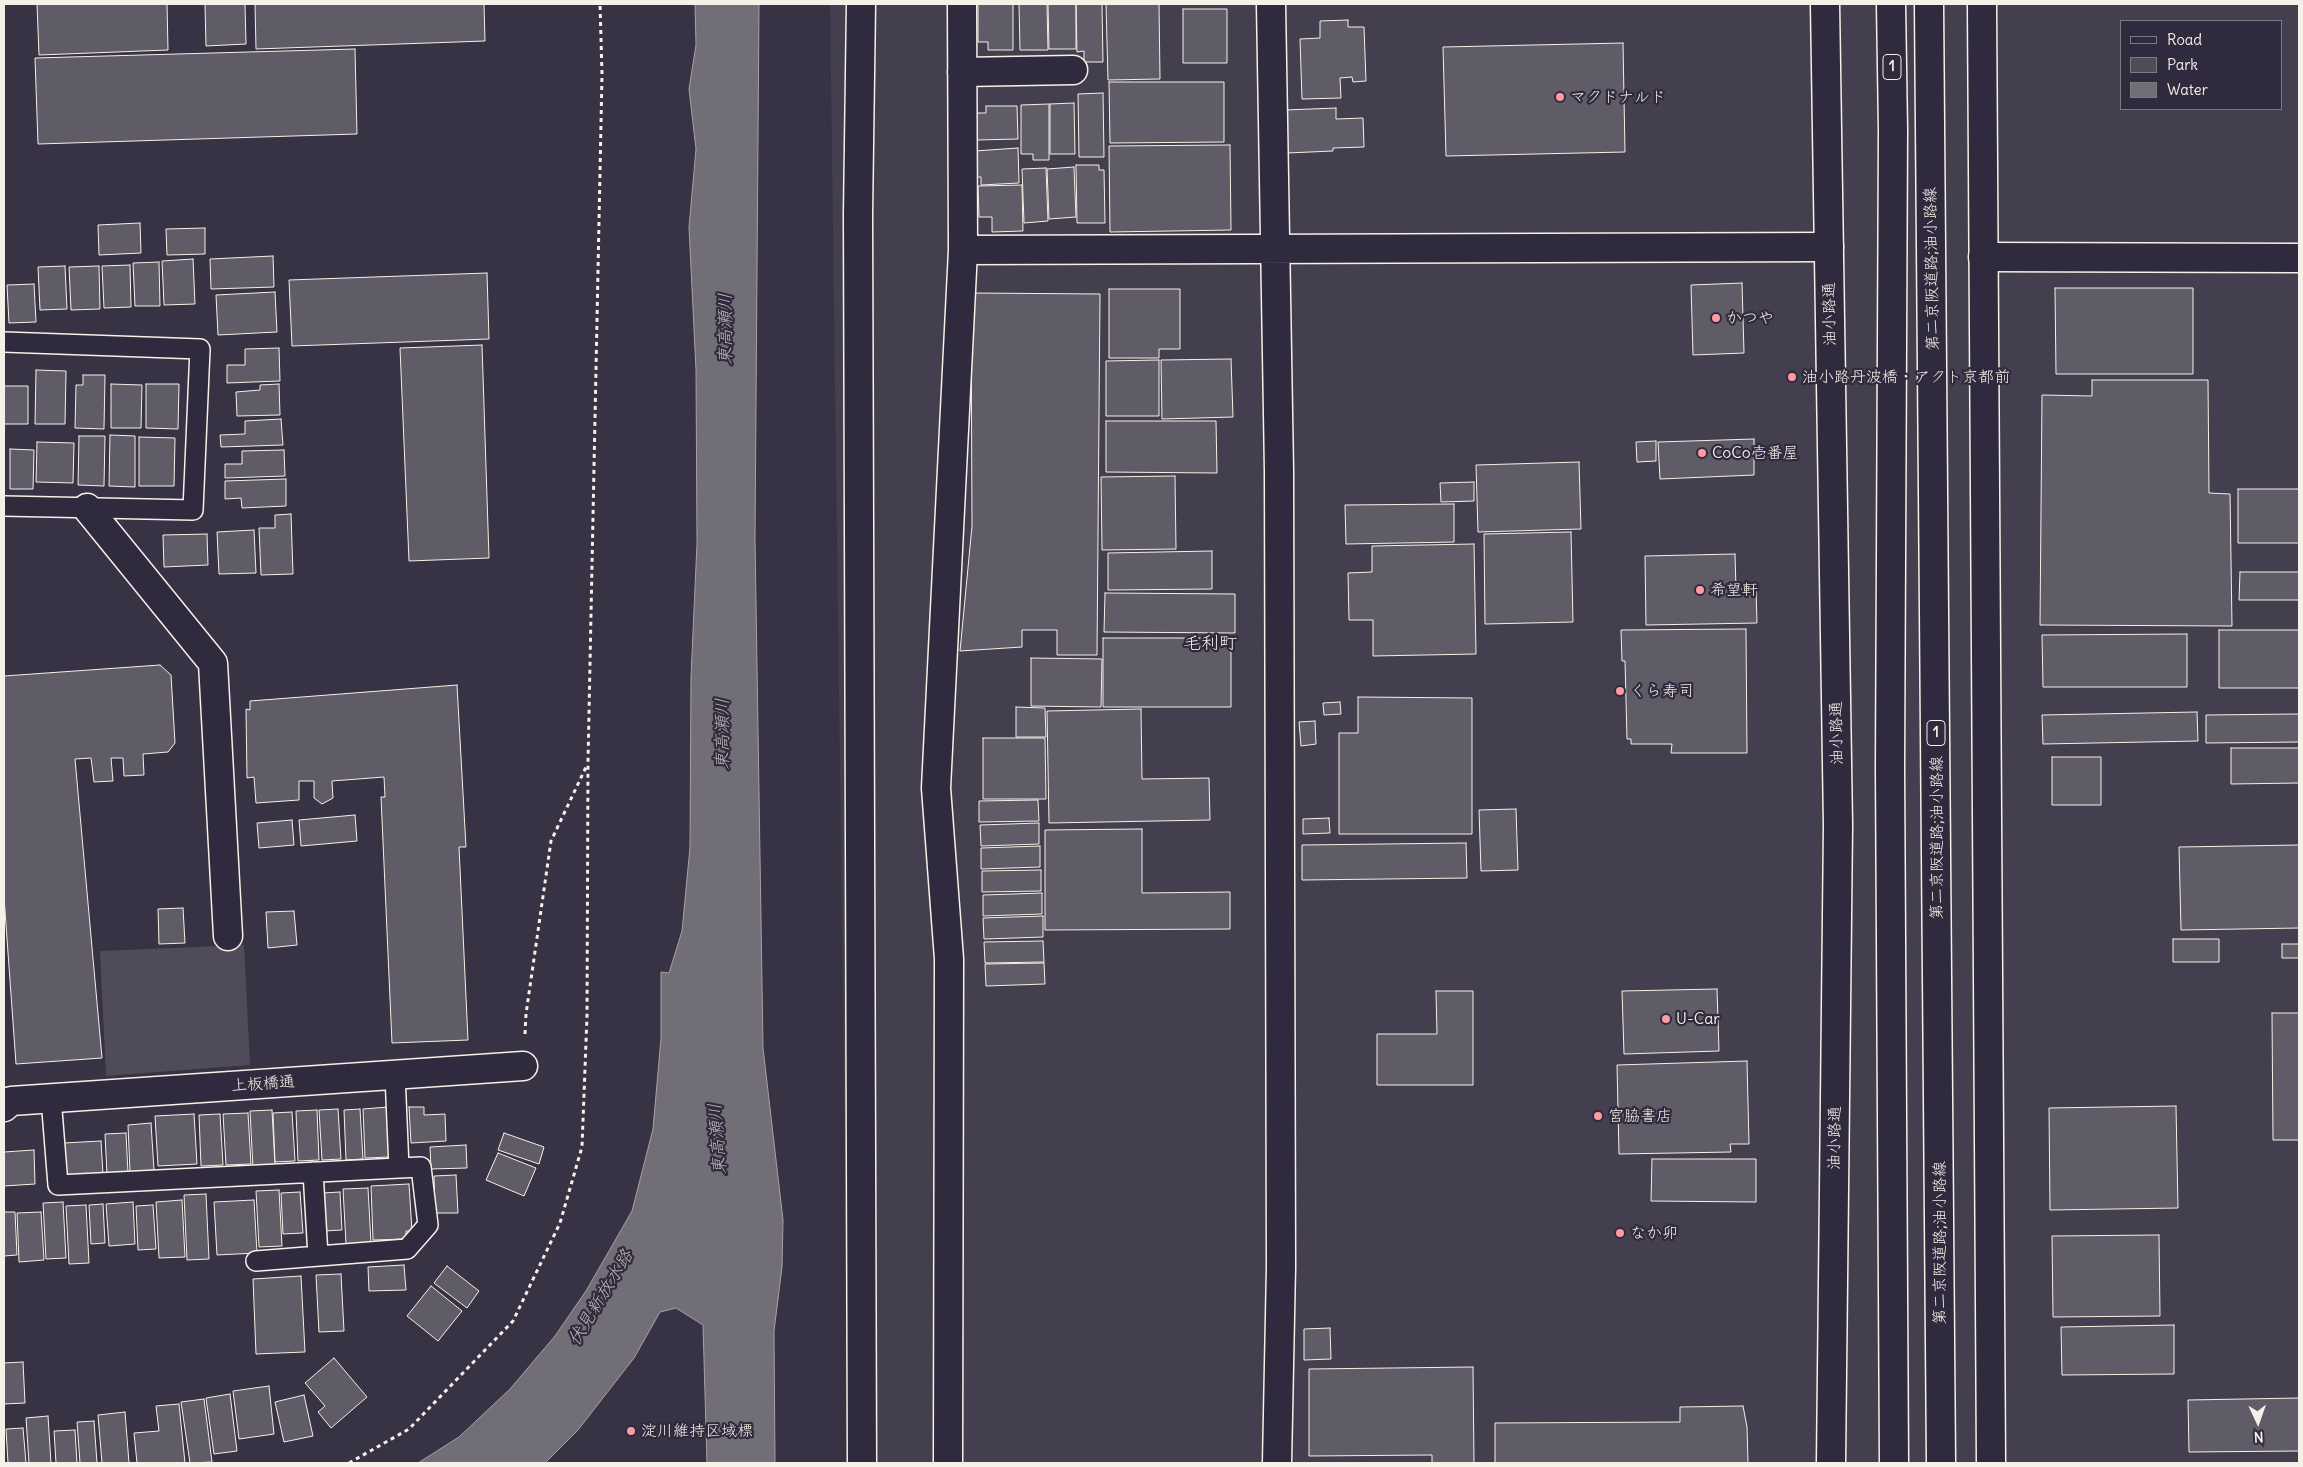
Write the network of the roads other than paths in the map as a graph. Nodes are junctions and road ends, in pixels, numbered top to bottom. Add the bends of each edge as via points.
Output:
1 (861, 4) edge
2 (962, 4) edge
3 (1271, 4) edge
4 (1825, 4) edge
5 (1891, 4) edge
6 (1929, 4) edge
7 (1982, 4) edge
8 (1073, 70) dead end
9 (962, 72) junction
10 (1829, 247) junction
11 (1275, 248) junction
12 (963, 250) junction
13 (1983, 257) junction
14 (2299, 258) edge
15 (4, 342) edge
16 (4, 506) edge
17 (87, 508) junction
18 (228, 936) dead end
19 (523, 1066) road end
20 (395, 1075) junction
21 (51, 1098) junction
22 (4, 1107) edge
23 (399, 1168) junction
24 (313, 1172) junction
25 (318, 1256) junction
26 (256, 1262) dead end
27 (862, 1463) edge
28 (948, 1463) edge
29 (1277, 1463) edge
30 (1832, 1463) edge
31 (1894, 1463) edge
32 (1941, 1463) edge
33 (1991, 1463) edge

1 - 27 main road via 858,224
2 - 9 main road
3 - 11 main road
4 - 10 main road, 油小路通
5 - 31 main road, 1 via 1890,777
6 - 32 main road, 第二京阪道路;油小路線 / 1
7 - 13 main road
8 - 9 main road
9 - 12 main road
10 - 11 main road
10 - 30 main road, 油小路通 via 1838,825
11 - 12 main road
11 - 29 main road via 1279,470 1281,1247
12 - 28 main road via 936,788 949,959
13 - 14 main road
13 - 33 main road
15 - 17 lane via 200,350 193,510
16 - 17 lane
17 - 18 main road via 213,663
19 - 20 main road, 上板橋通
20 - 21 main road, 上板橋通
20 - 23 lane
21 - 22 main road, 上板橋通 via 11,1101
21 - 24 lane via 58,1185
23 - 24 lane
23 - 25 lane via 421,1167 428,1225 407,1249
24 - 25 lane
25 - 26 lane

